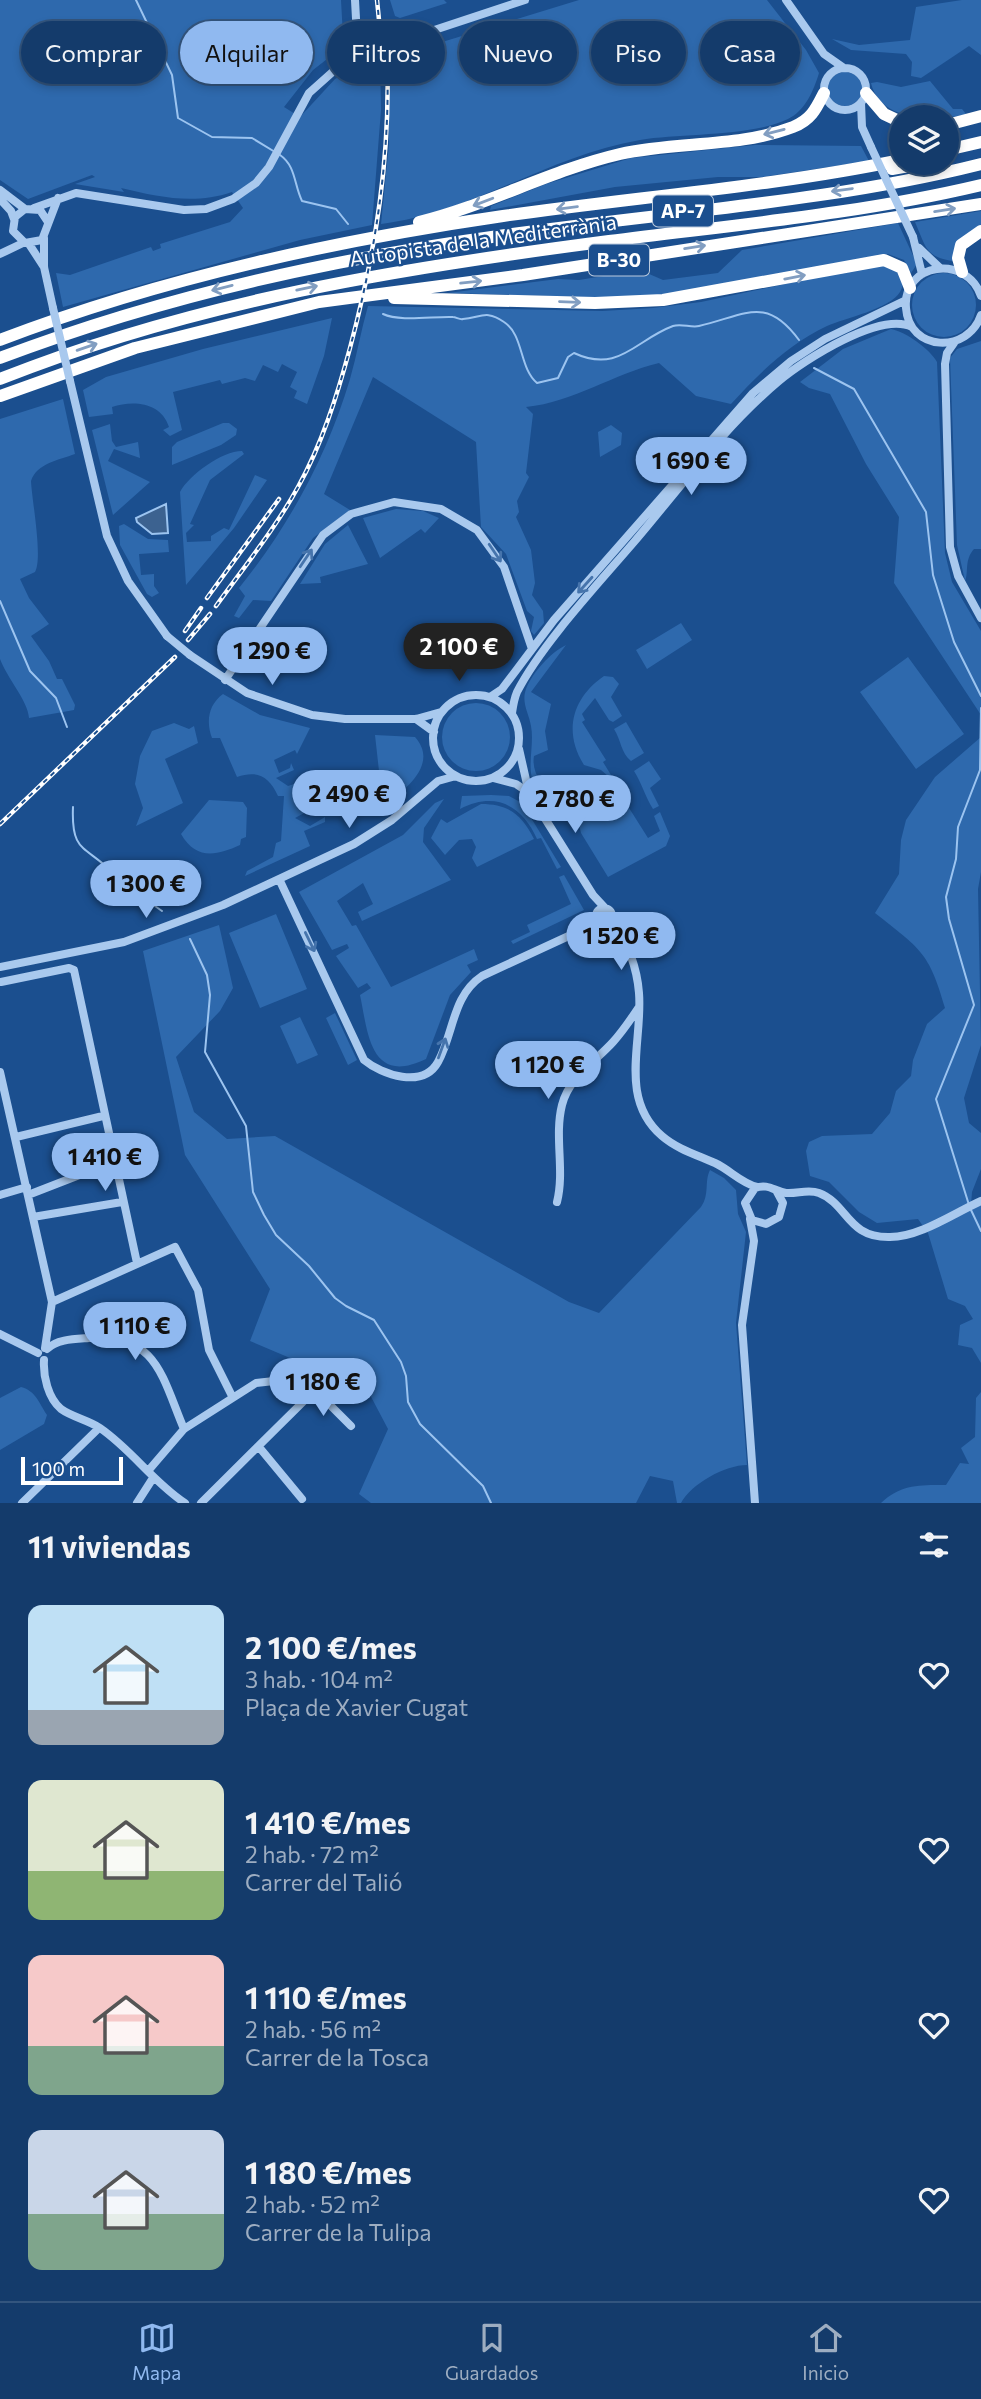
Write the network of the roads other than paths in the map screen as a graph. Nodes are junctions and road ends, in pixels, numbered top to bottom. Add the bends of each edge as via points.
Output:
1 (355, 0) edge
2 (525, 0) edge
3 (786, 0) edge
4 (356, 21) edge
5 (445, 26) edge
6 (824, 54) junction
7 (844, 68) junction
8 (327, 76) edge
9 (828, 77) junction
10 (824, 93) junction
11 (864, 98) junction
12 (845, 111) junction
13 (889, 116) edge
14 (981, 118) edge
15 (959, 123) edge
16 (862, 127) junction
17 (981, 142) edge
18 (959, 147) edge
19 (981, 150) edge
20 (959, 155) edge
21 (889, 162) edge
22 (981, 163) edge
23 (889, 170) edge
24 (981, 186) edge
25 (0, 190) edge
26 (58, 198) junction
27 (0, 199) edge
28 (981, 204) edge
29 (29, 208) junction
30 (14, 219) junction
31 (48, 222) junction
32 (587, 224) junction
33 (13, 231) junction
34 (981, 231) edge
35 (44, 238) junction
36 (915, 241) junction
37 (26, 244) junction
38 (0, 253) edge
39 (283, 257) junction
40 (44, 267) junction
41 (940, 268) junction
42 (922, 274) junction
43 (966, 275) junction
44 (981, 279) edge
45 (908, 294) junction
46 (981, 296) edge
47 (258, 315) junction
48 (981, 319) edge
49 (36, 326) junction
50 (912, 327) junction
51 (0, 334) edge
52 (968, 335) junction
53 (981, 336) edge
54 (0, 340) edge
55 (954, 342) junction
56 (935, 343) junction
57 (0, 358) edge
58 (945, 364) junction
59 (71, 375) junction
60 (0, 379) edge
61 (0, 396) edge
62 (0, 402) edge
63 (981, 618) edge
64 (532, 649) junction
65 (225, 680) junction
66 (490, 697) junction
67 (441, 712) junction
68 (512, 713) junction
69 (416, 719) junction
70 (433, 732) junction
71 (519, 747) junction
72 (439, 760) junction
73 (456, 776) junction
74 (492, 778) junction
75 (431, 785) junction
76 (529, 793) junction
77 (280, 881) junction
78 (604, 917) junction
79 (0, 966) edge
80 (1, 982) edge
81 (639, 1007) junction
82 (620, 1034) junction
83 (637, 1037) junction
84 (0, 1072) edge
85 (103, 1116) junction
86 (16, 1137) junction
87 (113, 1162) junction
88 (738, 1179) junction
89 (757, 1187) junction
90 (776, 1190) junction
91 (28, 1191) junction
92 (797, 1192) junction
93 (0, 1195) edge
94 (746, 1198) junction
95 (981, 1201) edge
96 (122, 1202) junction
97 (556, 1202) dead end
98 (783, 1206) junction
99 (33, 1217) junction
100 (750, 1219) junction
101 (766, 1224) junction
102 (754, 1241) junction
103 (137, 1263) junction
104 (52, 1302) junction
105 (0, 1334) edge
106 (44, 1352) junction
107 (315, 1390) junction
108 (232, 1396) junction
109 (351, 1426) dead end
110 (99, 1428) junction
111 (184, 1429) junction
112 (259, 1447) junction
113 (150, 1475) junction
114 (302, 1499) dead end
115 (29, 1501) edge
116 (137, 1503) edge
117 (185, 1503) edge
118 (201, 1503) edge
119 (755, 1503) edge

1 - 4 street
2 - 5 street, bridge
3 - 6 street
6 - 7 street
6 - 9 street
7 - 9 street
7 - 11 street via 861,75
8 - 26 street via 309,93 263,175 241,195 206,209 156,207 82,193
9 - 10 street
10 - 12 street via 830,105
10 -> 39 highway via 810,117 785,130 603,158 451,214
11 - 12 street
11 - 13 highway
11 - 16 street
12 - 16 street
14 - 15 highway
16 - 36 street, bridge
17 - 18 highway
19 - 20 highway
21 -> 39 highway via 738,187 454,223
22 -> 32 highway, Autopista de la Mediterrània / AP-7 via 890,183
23 - 32 highway
60 -> 24 highway, Autopista de la Mediterrània / AP-7 via 212,309 348,280 831,212
25 - 29 street
26 - 29 street
26 - 31 street
27 - 30 street
47 -> 28 highway, B-30 via 347,297 523,275
29 - 30 street
29 - 31 street via 43,213
30 - 33 street
31 - 35 street
32 -> 57 highway, Autopista de la Mediterrània / AP-7 via 410,249 266,277 135,311
33 - 37 street
33 - 38 street
34 - 43 highway via 961,245 958,258
35 - 37 street
35 - 40 street
36 - 41 street
36 - 42 street
37 - 38 street
37 - 40 street
39 - 49 highway via 193,277
40 - 59 street, bridge
41 - 42 street
41 - 43 street
42 - 45 street
43 - 44 street
43 - 46 street
47 -> 45 highway via 383,298 663,300 880,260 902,268
45 - 50 street via 906,315
45 -> 64 street via 825,339 753,393
47 - 59 highway, B-30 via 146,345
48 - 52 street
49 - 51 highway
49 - 54 highway
50 - 56 street
50 - 68 street via 893,323 839,341 789,373 755,403 549,646 517,692
52 - 53 street
52 - 55 street
55 - 56 street
55 - 58 street
56 - 58 street
58 - 63 street via 950,547 958,576
59 - 61 highway, B-30
59 - 62 highway, B-30
59 - 65 street, bridge via 107,536 128,581 167,636
65 -> 64 street via 324,535 351,514 394,502 441,509 477,530 504,567
64 - 66 street via 502,689
65 - 69 street via 247,693 312,715
66 - 67 street via 463,697
66 - 68 street
67 - 69 street
67 - 70 street
68 - 71 street via 519,729
69 - 70 street
70 - 72 street
71 - 74 street via 508,767
71 - 76 street
72 - 73 street
72 - 75 street
73 - 74 street
73 - 75 street
74 - 76 street
75 - 77 street via 373,833
76 - 78 street
77 -> 78 street via 364,1060 389,1075 422,1074 437,1064 469,985
77 - 79 street via 135,939
78 - 81 street via 631,955
80 - 85 street via 74,970
81 - 82 street
81 - 83 street
82 - 83 street
82 - 97 street via 579,1074 562,1104 562,1182
83 - 88 street via 636,1089 652,1126 670,1142
84 - 86 street
85 - 86 street
85 - 87 street
86 - 91 street
87 - 91 street
87 - 96 street
88 - 89 street
88 - 94 street
89 - 90 street
89 - 94 street
90 - 92 street
90 - 98 street
91 - 93 street
91 - 99 street
92 - 95 street via 824,1196 857,1228 890,1237 913,1232
92 - 98 street
94 - 100 street
96 - 99 street
96 - 103 street
98 - 101 street via 779,1217
99 - 104 street
100 - 101 street
100 - 102 street
101 - 102 street
102 - 119 street via 742,1325
103 - 104 street
103 - 108 street via 176,1247 198,1290 209,1350
104 - 106 street
105 - 106 street
106 - 110 street via 43,1379 60,1408
106 - 111 street via 56,1343 93,1338 142,1347 159,1370
107 - 108 street via 292,1379 256,1383
107 - 109 street
107 - 112 street
108 - 111 street
110 - 113 street via 136,1457
110 - 115 street
111 - 113 street
112 - 114 street
112 - 118 street
113 - 116 street
113 - 117 street

